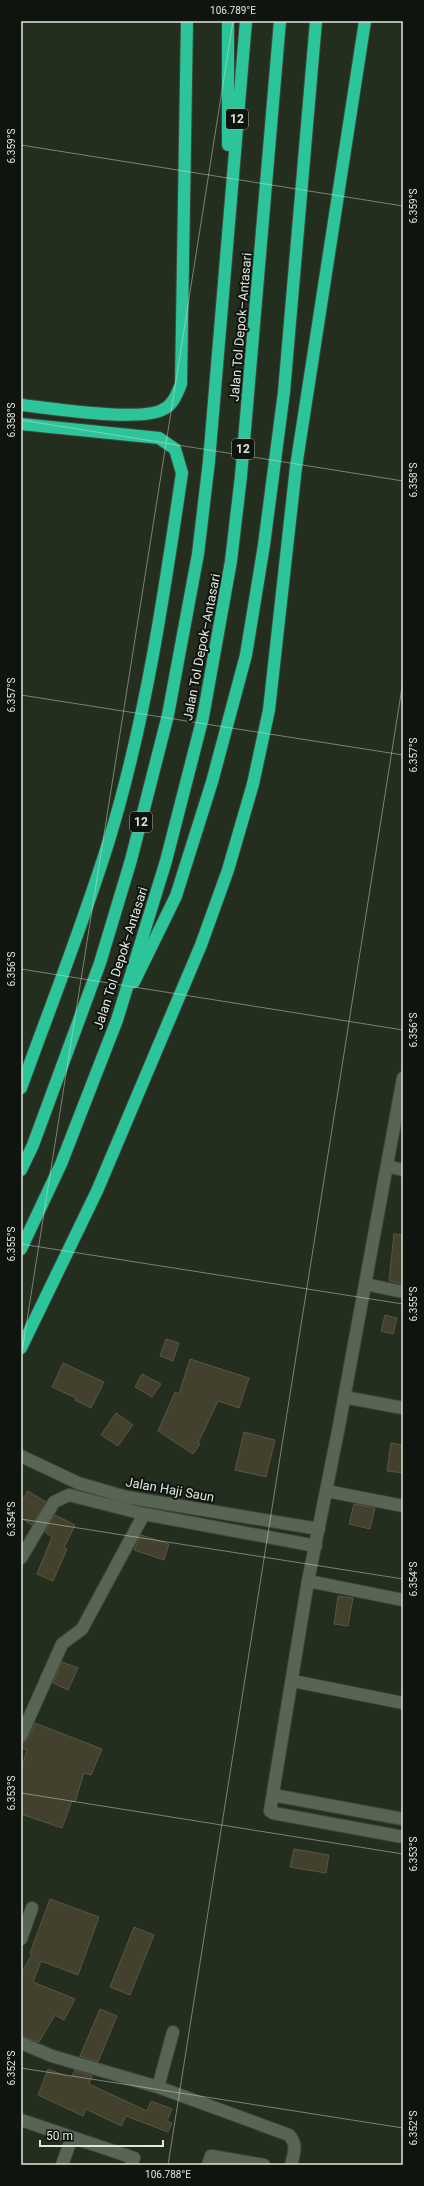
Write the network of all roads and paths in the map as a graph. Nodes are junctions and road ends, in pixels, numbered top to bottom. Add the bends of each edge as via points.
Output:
1 (187, 21) edge
2 (228, 21) edge
3 (246, 21) edge
4 (365, 21) edge
5 (315, 25) edge
6 (280, 26) edge
7 (228, 218) junction
8 (21, 405) edge
9 (21, 424) edge
10 (117, 1020) junction
11 (403, 1078) edge
12 (21, 1088) edge
13 (386, 1166) junction
14 (21, 1170) edge
15 (403, 1170) edge
16 (21, 1249) edge
17 (365, 1284) junction
18 (403, 1292) edge
19 (21, 1348) edge
20 (344, 1397) junction
21 (403, 1408) edge
22 (21, 1456) edge
23 (327, 1491) junction
24 (403, 1506) edge
25 (144, 1514) junction
26 (319, 1529) junction
27 (316, 1546) junction
28 (21, 1558) edge
29 (308, 1581) junction
30 (403, 1600) edge
31 (293, 1681) junction
32 (403, 1703) edge
33 (21, 1736) edge
34 (273, 1795) junction
35 (403, 1819) edge
36 (403, 1837) edge
37 (32, 1908) dead end
38 (21, 1938) edge
39 (173, 2032) dead end
40 (21, 2044) edge
41 (158, 2087) junction
42 (21, 2120) edge
43 (72, 2138) junction
44 (62, 2165) edge
45 (131, 2165) edge
46 (208, 2165) edge
47 (264, 2165) edge
48 (291, 2165) edge

1 - 8 highway via 181,384 174,402 161,411 134,415
2 - 7 highway
3 - 7 highway, Jalan Tol Depok–Antasari / 12
4 - 19 highway via 296,467 269,710 253,784 228,870 198,952 97,1191
5 - 10 highway via 284,392 264,545 246,655 212,782 176,896
6 - 10 highway, Jalan Tol Depok–Antasari / 12 via 241,476 231,561 202,717 166,861
7 - 14 highway, Jalan Tol Depok–Antasari / 12 via 217,388 198,554 168,715 131,860 100,963 33,1145
9 - 12 highway via 159,438 175,449 182,472 156,645 132,756 110,837 82,923
10 - 16 highway, Jalan Tol Depok–Antasari / 12 via 61,1164
11 - 13 street
13 - 15 street
13 - 17 street
17 - 18 street
17 - 20 street
20 - 21 street
20 - 23 street
22 - 26 street, Jalan Haji Saun via 78,1483 126,1496
23 - 24 street
23 - 26 street
25 - 27 street
25 - 28 street via 69,1495 54,1502
25 - 33 street via 82,1629 62,1644
26 - 27 street
27 - 29 street
29 - 30 street
29 - 31 street
31 - 32 street
31 - 34 street
34 - 35 street
34 - 36 street via 271,1812
37 - 38 street
39 - 41 street
40 - 41 street via 52,2056
41 - 48 street via 289,2135 295,2141 296,2148
42 - 43 street
43 - 44 street
43 - 45 street via 134,2158
46 - 47 street via 211,2156

